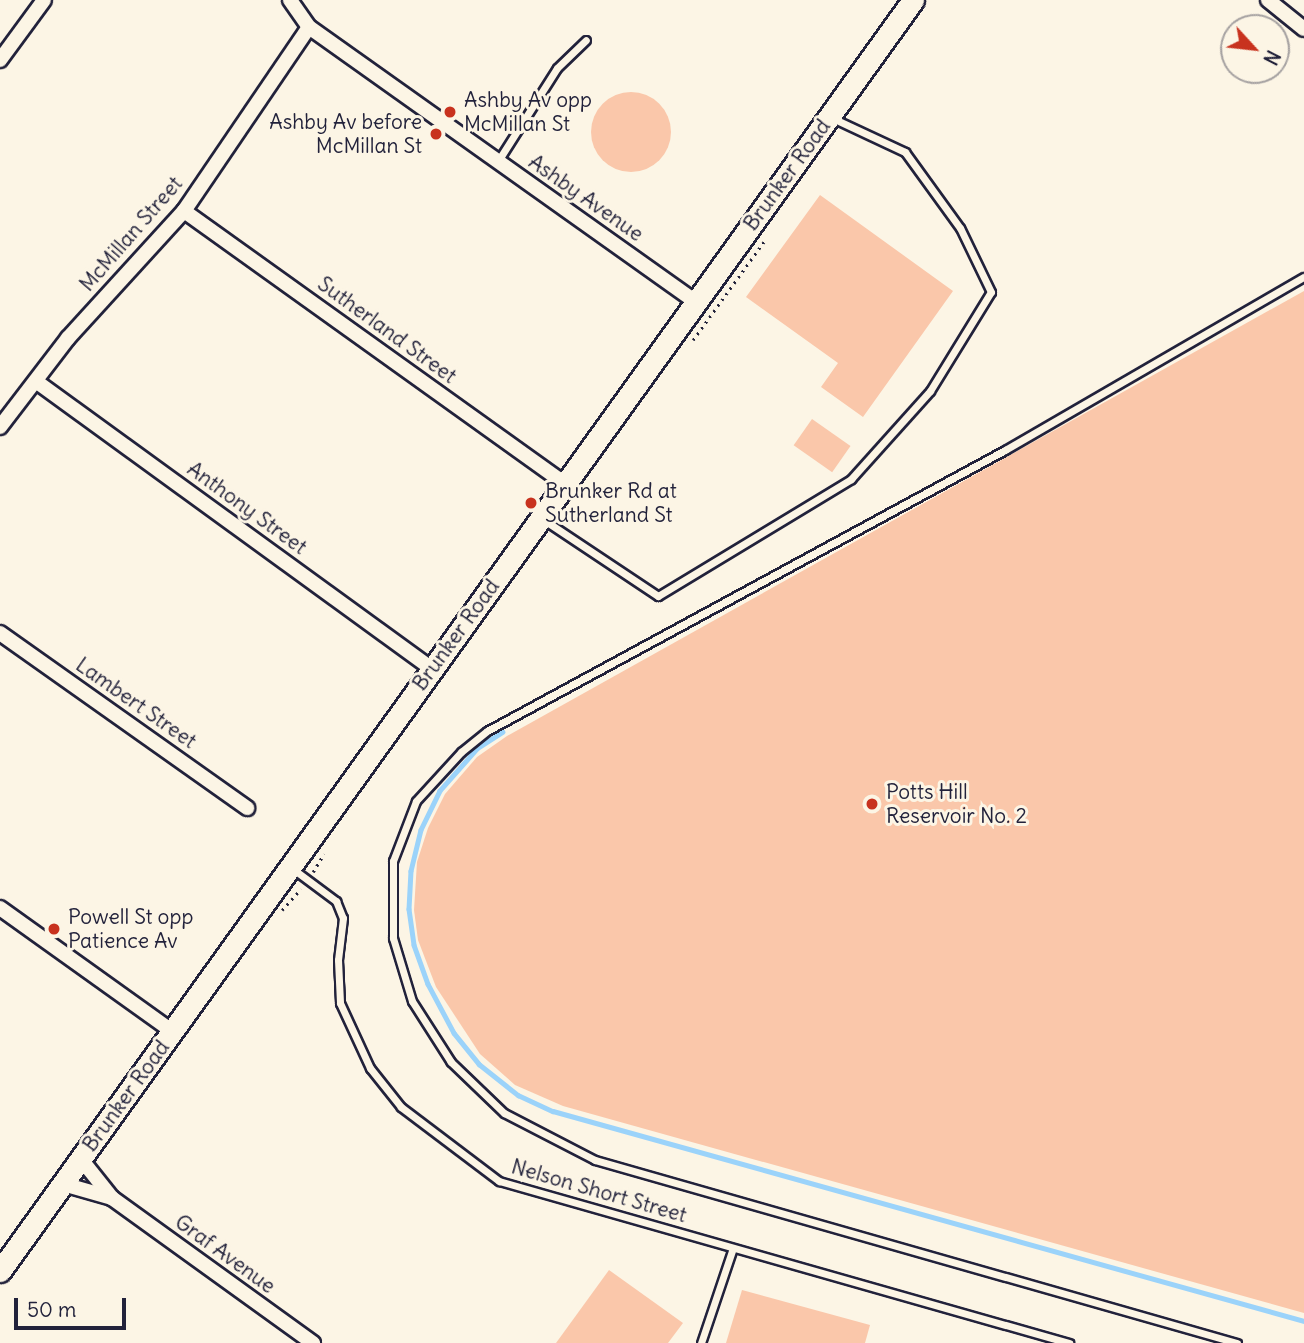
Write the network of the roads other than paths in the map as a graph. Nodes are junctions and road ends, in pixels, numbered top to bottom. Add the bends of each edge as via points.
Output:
1 (44, 0) edge
2 (290, 0) edge
3 (912, 0) edge
4 (1268, 0) edge
5 (309, 27) junction
6 (1304, 29) edge
7 (586, 40) dead end
8 (0, 60) edge
9 (830, 116) junction
10 (498, 161) junction
11 (184, 211) junction
12 (1304, 277) edge
13 (696, 302) junction
14 (37, 382) junction
15 (0, 427) edge
16 (566, 484) junction
17 (541, 518) junction
18 (0, 633) edge
19 (432, 669) junction
20 (247, 808) dead end
21 (291, 867) junction
22 (0, 908) edge
23 (172, 1031) junction
24 (81, 1159) junction
25 (63, 1184) junction
26 (112, 1198) junction
27 (733, 1248) junction
28 (0, 1271) edge
29 (313, 1343) edge
30 (701, 1343) edge
31 (1069, 1343) edge
32 (1237, 1343) edge

1 - 8 street
2 - 5 street, Ashby Avenue
3 - 9 main road, Brunker Road
4 - 6 street
5 - 10 street, Ashby Avenue
5 - 11 street, McMillan Street
7 - 10 lane via 557,68
9 - 13 main road, Brunker Road
9 - 17 lane via 905,152 960,228 991,292 930,391 851,479 657,596
10 - 13 street, Ashby Avenue
11 - 14 street, McMillan Street via 68,338
11 - 16 street, Sutherland Street
12 - 32 lane via 1005,450 497,725 460,752 416,801 393,861 393,938 412,1001 451,1062 504,1113 595,1160
13 - 16 main road, Brunker Road
14 - 15 street, McMillan Street
14 - 19 street, Anthony Street
16 - 17 main road, Brunker Road
17 - 19 main road, Brunker Road
18 - 20 street, Lambert Street
19 - 21 main road, Brunker Road
21 - 23 main road, Brunker Road
21 - 27 lane, Nelson Short Street via 336,901 343,918 338,960 340,1003 370,1068 401,1107 499,1181
22 - 23 street
23 - 24 main road, Brunker Road
24 - 25 main road, Brunker Road
24 - 26 street, Graf Avenue
25 - 26 street, Graf Avenue
25 - 28 main road, Brunker Road
26 - 29 street, Graf Avenue
27 - 30 lane
27 - 31 lane, Nelson Short Street

